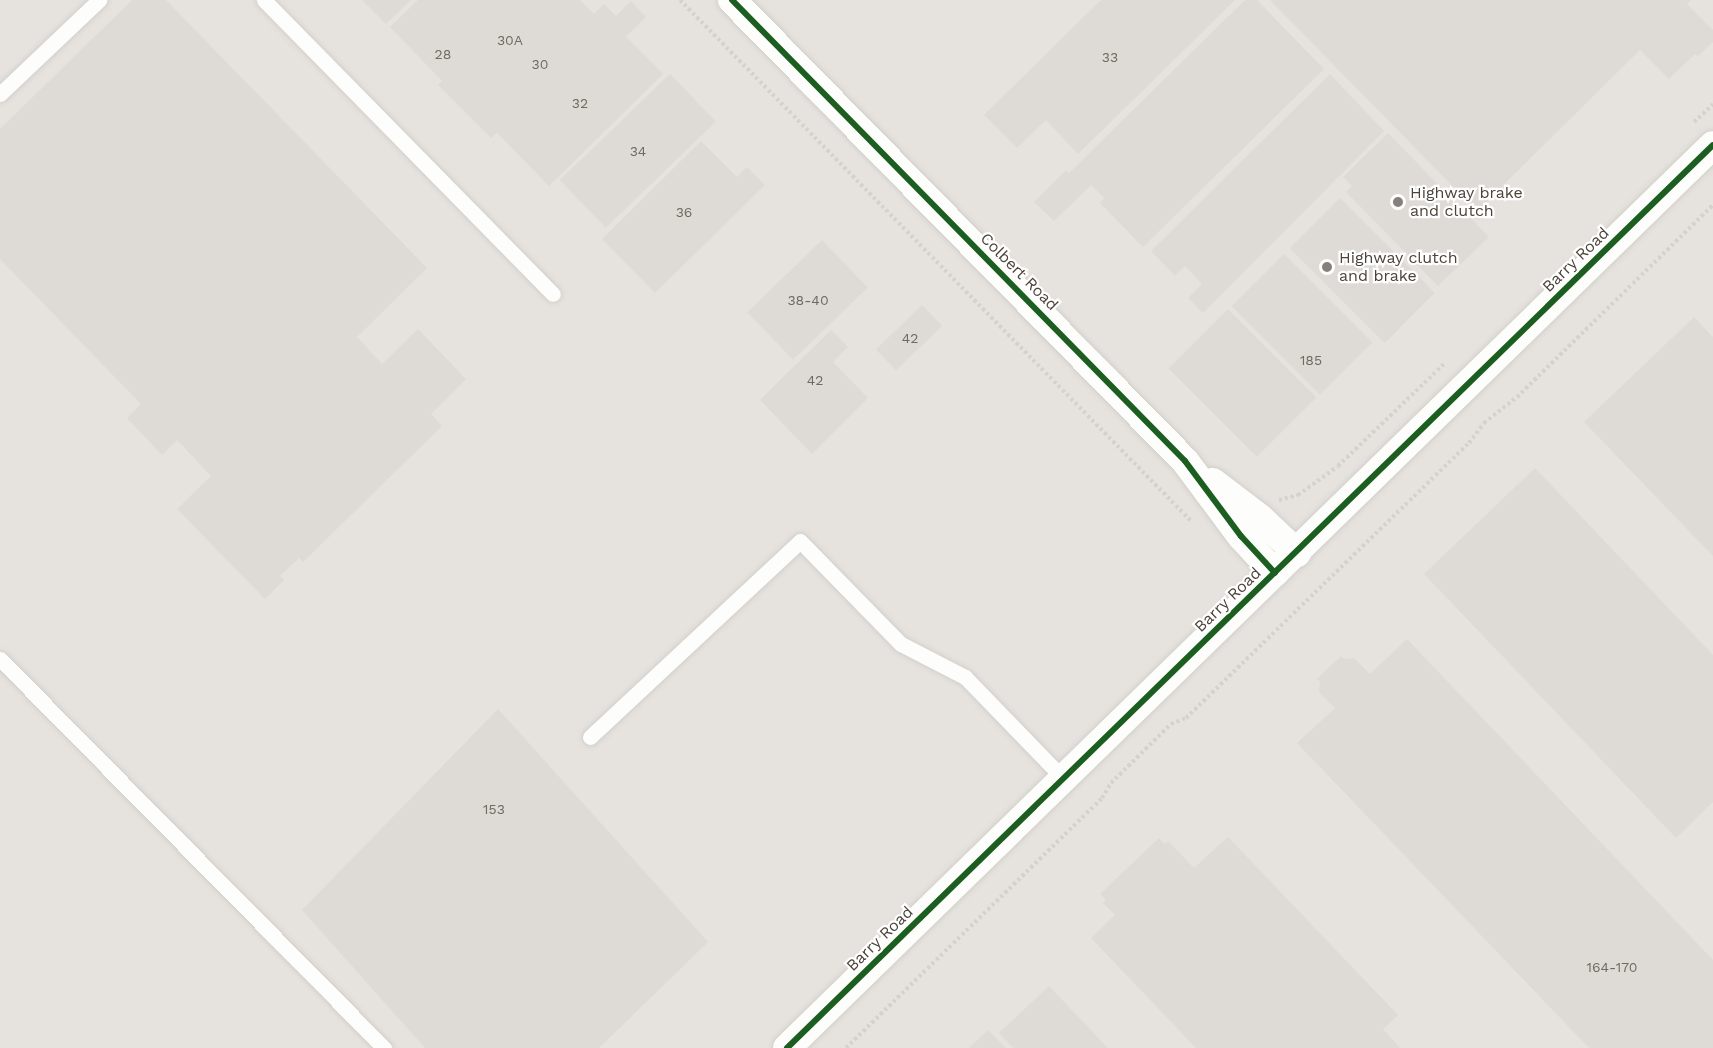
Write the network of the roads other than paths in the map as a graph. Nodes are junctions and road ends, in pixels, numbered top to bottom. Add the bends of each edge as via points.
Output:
1 (99, 0) edge
2 (264, 0) edge
3 (732, 0) edge
4 (0, 94) edge
5 (1713, 145) edge
6 (553, 294) dead end
7 (1185, 461) junction
8 (1297, 553) junction
9 (1275, 573) junction
10 (0, 659) edge
11 (590, 737) dead end
12 (1064, 779) junction
13 (384, 1048) edge
14 (787, 1048) edge

1 - 4 lane
2 - 6 lane
3 - 7 street, Colbert Road
5 - 8 street, Barry Road
7 - 8 street, Colbert Road via 1260,518
7 - 9 street, Colbert Road via 1241,536
8 - 9 street, Barry Road
9 - 12 street, Barry Road
10 - 13 lane
11 - 12 lane via 800,541 901,644 965,677
12 - 14 street, Barry Road

